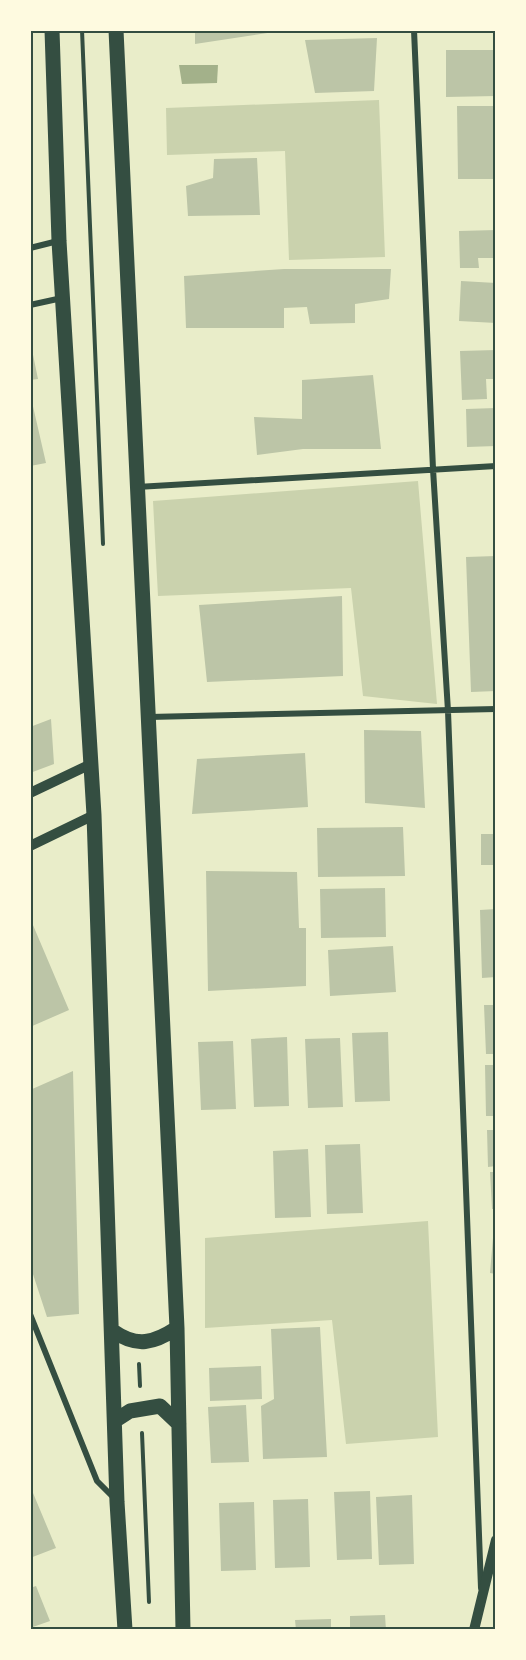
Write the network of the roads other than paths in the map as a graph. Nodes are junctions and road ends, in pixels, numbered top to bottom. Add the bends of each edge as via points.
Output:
1 (52, 30) edge
2 (117, 30) edge
3 (414, 30) edge
4 (59, 241) junction
5 (30, 248) edge
6 (63, 297) junction
7 (30, 305) edge
8 (496, 466) edge
9 (433, 469) junction
10 (136, 487) junction
11 (496, 710) edge
12 (448, 711) junction
13 (149, 717) junction
14 (91, 764) junction
15 (30, 793) edge
16 (94, 815) junction
17 (30, 846) edge
18 (30, 1314) edge
19 (177, 1328) junction
20 (113, 1331) junction
21 (116, 1420) junction
22 (179, 1424) junction
23 (117, 1502) junction
24 (496, 1540) edge
25 (481, 1599) junction
26 (125, 1630) edge
27 (183, 1630) edge
28 (474, 1630) edge

1 - 4 main road
2 - 10 main road
3 - 9 street
4 - 5 street
4 - 6 main road
6 - 7 street
6 - 14 main road
8 - 9 street
9 - 10 street
9 - 12 street
10 - 13 main road
11 - 12 street
12 - 13 street
12 - 25 street
13 - 19 main road
14 - 15 street
14 - 16 main road
16 - 17 street
16 - 20 main road
18 - 23 street via 97,1481
19 - 20 main road via 158,1341 149,1342 124,1339
19 - 22 main road
20 - 21 main road
21 - 22 main road via 130,1411 160,1406
21 - 23 main road
22 - 27 main road
23 - 26 main road
24 - 25 street
25 - 28 street

